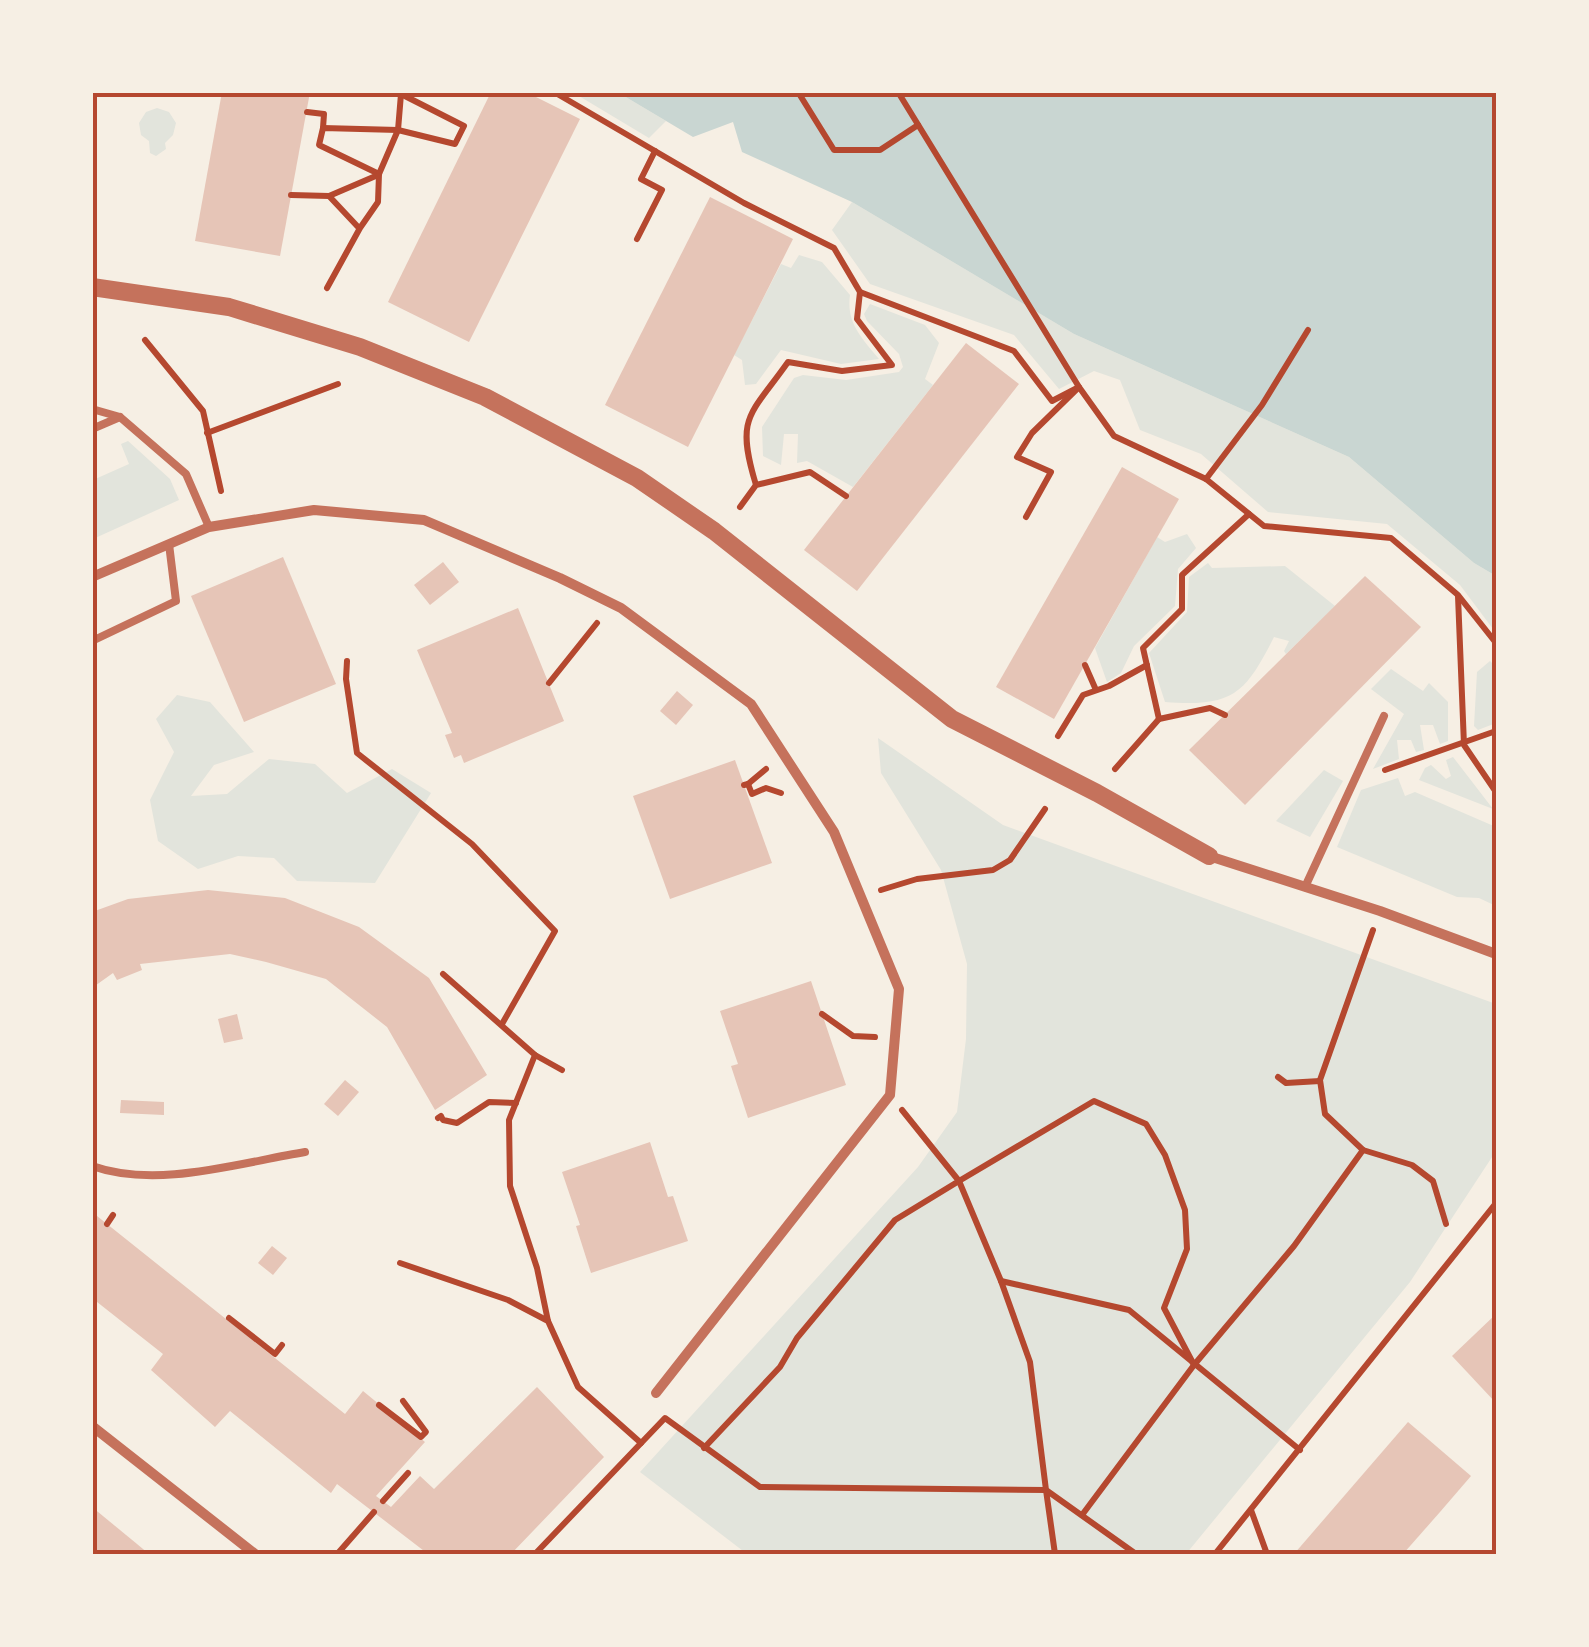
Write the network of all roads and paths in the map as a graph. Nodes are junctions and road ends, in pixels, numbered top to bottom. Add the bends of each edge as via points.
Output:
1 (554, 92) edge
2 (798, 92) edge
3 (898, 92) edge
4 (400, 93) edge
5 (307, 112) dead end
6 (918, 125) junction
7 (322, 128) junction
8 (398, 130) junction
9 (655, 151) junction
10 (379, 174) junction
11 (291, 195) dead end
12 (329, 196) junction
13 (360, 228) junction
14 (637, 239) dead end
15 (92, 287) edge
16 (328, 288) dead end
17 (860, 292) junction
18 (1308, 330) dead end
19 (146, 340) dead end
20 (338, 384) dead end
21 (1079, 387) junction
22 (92, 409) edge
23 (120, 417) junction
24 (92, 429) edge
25 (207, 432) junction
26 (1206, 480) junction
27 (756, 485) junction
28 (221, 490) dead end
29 (846, 496) dead end
30 (740, 507) dead end
31 (1249, 514) junction
32 (1026, 517) dead end
33 (208, 528) junction
34 (169, 544) junction
35 (92, 577) edge
36 (1458, 595) junction
37 (598, 622) dead end
38 (92, 641) edge
39 (1496, 643) edge
40 (347, 661) dead end
41 (1084, 666) dead end
42 (1147, 666) junction
43 (549, 683) dead end
44 (1096, 690) junction
45 (1225, 714) dead end
46 (1384, 716) dead end
47 (1159, 719) junction
48 (1496, 731) edge
49 (1058, 736) dead end
50 (1464, 744) junction
51 (1115, 769) dead end
52 (764, 770) dead end
53 (1377, 773) dead end
54 (1496, 792) edge
55 (792, 803) dead end
56 (1045, 809) dead end
57 (1209, 856) joint
58 (1305, 887) junction
59 (860, 897) junction
60 (1380, 911) junction
61 (1496, 954) edge
62 (443, 974) dead end
63 (822, 1014) dead end
64 (502, 1024) junction
65 (881, 1038) dead end
66 (535, 1055) junction
67 (562, 1070) dead end
68 (1278, 1077) dead end
69 (1320, 1080) junction
70 (890, 1095) junction
71 (516, 1102) junction
72 (438, 1118) dead end
73 (1363, 1150) junction
74 (304, 1152) dead end
75 (92, 1166) edge
76 (959, 1181) junction
77 (1496, 1203) edge
78 (114, 1215) dead end
79 (107, 1224) dead end
80 (1446, 1224) dead end
81 (400, 1263) dead end
82 (1001, 1281) junction
83 (231, 1316) dead end
84 (548, 1322) junction
85 (282, 1345) dead end
86 (1194, 1364) junction
87 (656, 1393) dead end
88 (388, 1396) dead end
89 (403, 1402) dead end
90 (92, 1426) edge
91 (641, 1443) junction
92 (704, 1448) junction
93 (1300, 1450) junction
94 (408, 1473) dead end
95 (1046, 1490) junction
96 (383, 1500) dead end
97 (1251, 1510) junction
98 (374, 1512) dead end
99 (1082, 1516) junction
100 (339, 1552) dead end
101 (255, 1554) edge
102 (534, 1554) edge
103 (1055, 1554) edge
104 (1136, 1554) edge
105 (1215, 1554) edge
106 (1267, 1554) edge

1 - 9 path
2 - 6 path via 834,150 880,150
3 - 6 path
4 - 8 path
4 - 8 path via 464,126 455,144
5 - 7 path via 324,114
6 - 21 path
7 - 8 path
7 - 10 path via 319,144
8 - 10 path
9 - 14 path via 641,179 662,190
9 - 17 path via 834,248
10 - 12 path
10 - 13 path via 378,202
11 - 12 path
12 - 13 path
13 - 16 path
15 - 57 street via 229,307 360,348 486,398 637,478 714,531 952,719
17 - 21 path via 1014,351 1052,400
17 - 27 path via 857,319 892,365 842,372 788,362 749,412 745,448
18 - 26 path
19 - 25 path via 202,411
20 - 25 path
21 - 26 path via 1114,436
21 - 32 path via 1032,432 1017,457 1052,472
22 - 23 lane
23 - 24 lane
23 - 33 lane via 186,474
25 - 28 path
26 - 31 path
27 - 29 path via 810,472
27 - 30 path
31 - 36 path via 1264,526 1391,538
31 - 42 path via 1182,575 1182,610 1143,648
33 - 34 street
33 - 59 street via 314,510 424,520 621,608 752,704 834,832
34 - 35 street
34 - 38 lane via 176,601
36 - 39 path
36 - 50 path
37 - 43 path
40 - 64 path via 357,753 472,844 555,931
41 - 44 path
42 - 44 path
42 - 47 path
44 - 49 path via 1083,695
45 - 47 path via 1210,708
46 - 58 lane
47 - 51 path
48 - 50 path
50 - 53 path
50 - 54 path
52 - 55 path via 746,785 752,794 766,788
56 - 59 path via 1010,860 993,870 917,879
57 - 58 street
58 - 60 street
59 - 70 street via 899,989
60 - 61 street
60 - 69 path
62 - 64 path
63 - 65 path via 853,1036
64 - 66 path
66 - 67 path
66 - 71 path
68 - 69 path via 1286,1083
69 - 73 path via 1325,1114
70 - 76 path
70 - 87 street
71 - 72 path via 489,1102 457,1123
71 - 84 path via 509,1120 510,1186
73 - 80 path via 1412,1165 1433,1181
73 - 86 path via 1294,1246
74 - 75 lane via 154,1177
76 - 82 path
76 - 86 path via 1094,1102 1146,1124 1186,1210 1187,1249 1164,1308
76 - 92 path via 895,1220 780,1367
77 - 93 path
78 - 79 path
81 - 84 path via 508,1300
82 - 86 path via 1129,1310
82 - 95 path via 1030,1362
83 - 85 path via 275,1354
84 - 91 path via 578,1387
86 - 93 path
86 - 99 path
88 - 89 path via 380,1404 422,1437 426,1432
90 - 101 street
91 - 92 path via 665,1418
91 - 102 path
92 - 95 path via 760,1487
93 - 97 path
94 - 96 path
95 - 99 path
95 - 103 path
97 - 105 path
97 - 106 path
98 - 100 path
99 - 104 path

